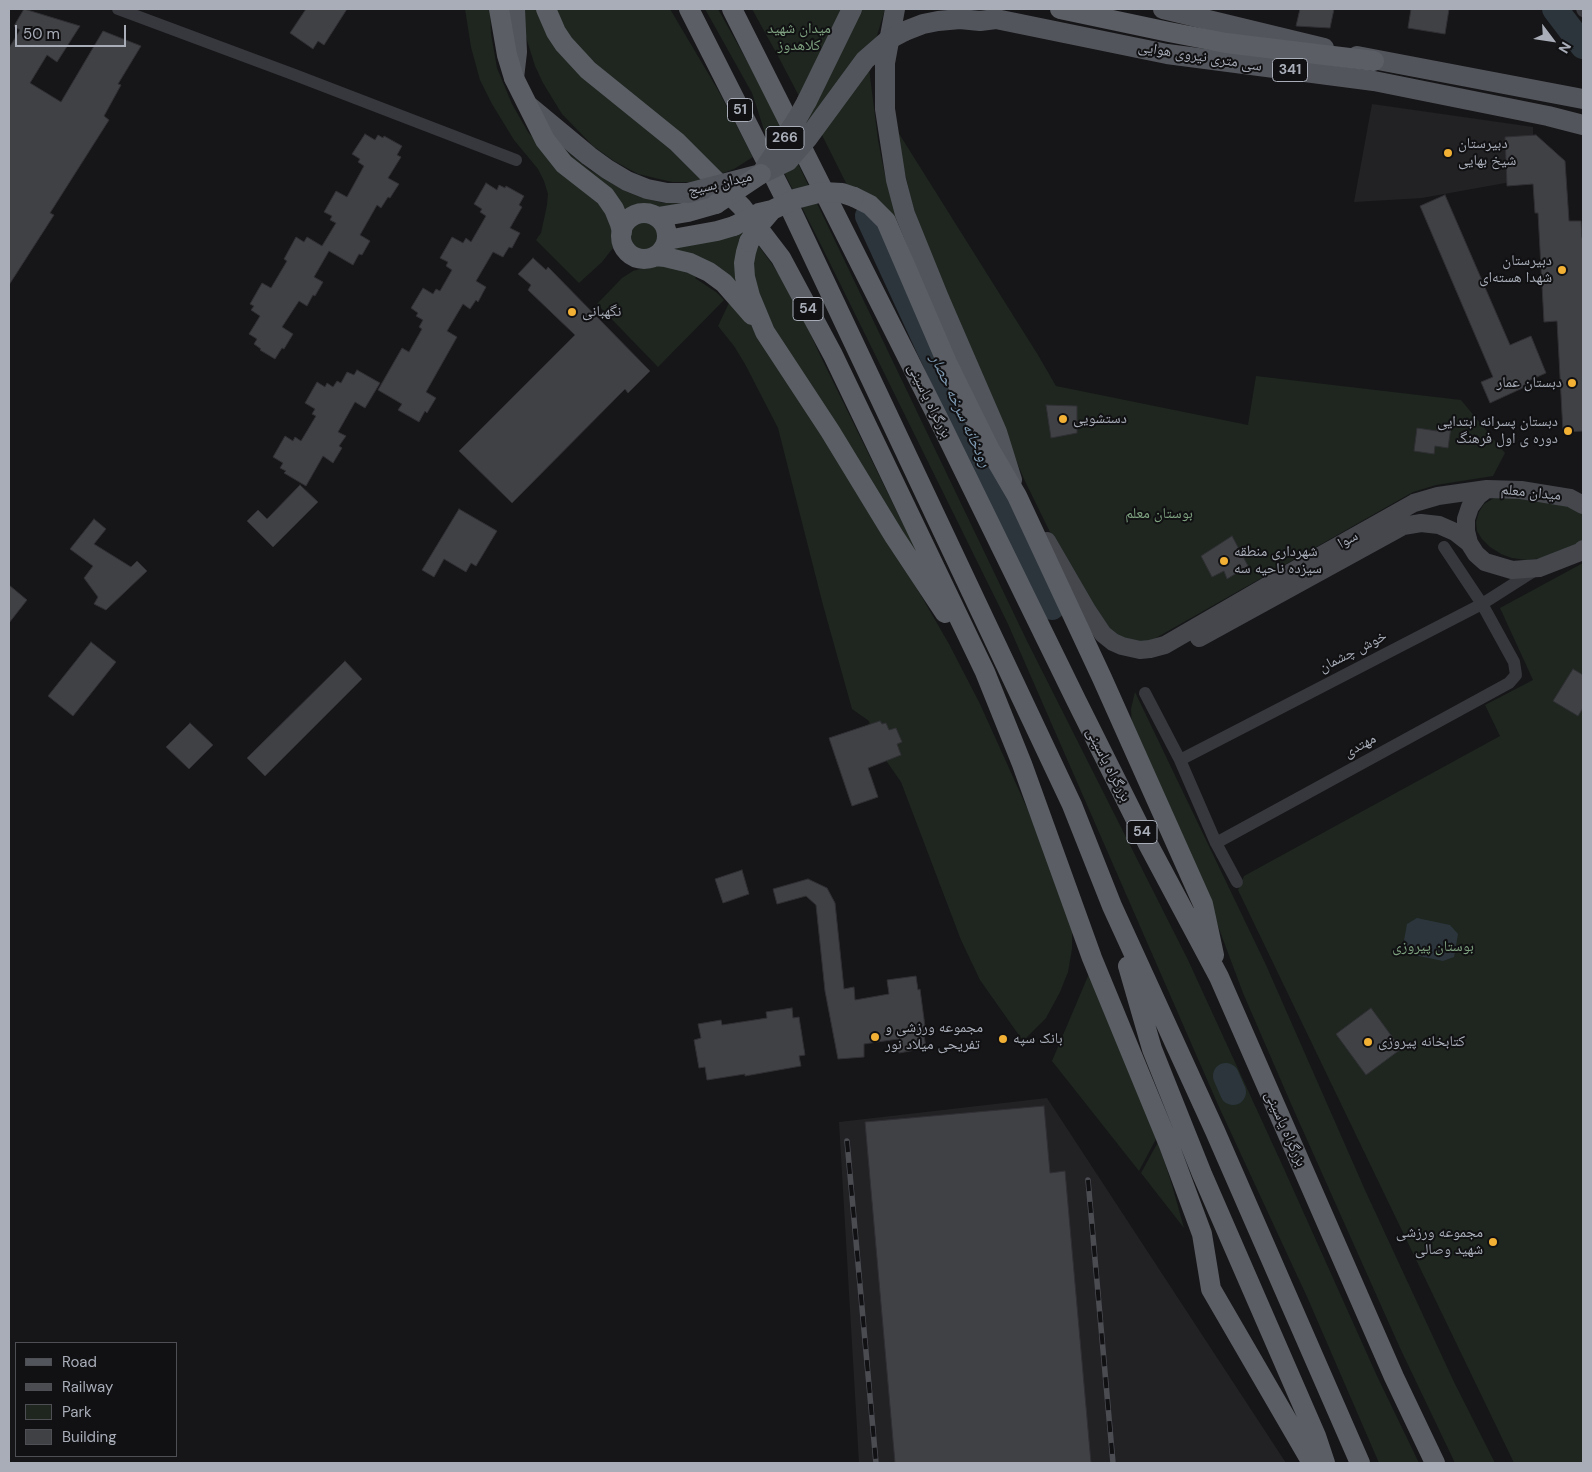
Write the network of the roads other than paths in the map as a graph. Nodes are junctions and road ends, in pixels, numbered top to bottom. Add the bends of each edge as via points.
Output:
1 (118, 9) edge
2 (499, 9) edge
3 (515, 9) edge
4 (546, 9) edge
5 (689, 9) edge
6 (732, 9) edge
7 (852, 9) edge
8 (895, 9) edge
9 (974, 9) edge
10 (1060, 9) edge
11 (1163, 9) edge
12 (996, 19) junction
13 (1374, 61) junction
14 (514, 78) junction
15 (1583, 99) edge
16 (530, 107) junction
17 (1583, 125) edge
18 (516, 160) dead end
19 (761, 174) junction
20 (772, 210) junction
21 (792, 212) joint
22 (658, 217) junction
23 (622, 232) junction
24 (667, 240) junction
25 (655, 256) junction
26 (765, 332) junction
27 (1488, 489) junction
28 (1017, 496) junction
29 (1579, 501) edge
30 (1469, 543) junction
31 (1444, 547) dead end
32 (1582, 550) edge
33 (1539, 568) junction
34 (1482, 604) junction
35 (1165, 645) junction
36 (985, 672) junction
37 (1145, 692) dead end
38 (1180, 760) junction
39 (1216, 843) junction
40 (1237, 882) dead end
41 (1112, 906) junction
42 (1218, 976) junction
43 (1312, 1463) edge
44 (1325, 1463) edge
45 (1360, 1463) edge
46 (1435, 1463) edge

1 - 18 street
2 - 14 highway via 506,55
3 - 14 main road
4 - 36 highway, 54 via 556,32 574,56 677,142 742,208 781,258 833,355
5 - 21 highway, 51
6 - 42 highway, بزرگراه یاسینی / 54 via 1085,720
7 - 19 main road, میدان بسیج / 266, bridge via 797,119
8 - 28 main road via 885,63 885,109 896,180 915,239 997,432
9 - 12 main road
10 - 13 highway via 1226,43
11 - 13 main road, 341
12 - 17 main road, سی متری نیروی هوایی / 341 via 1167,54 1374,81
12 - 19 main road, سی متری نیروی هوایی / 341, bridge via 938,21 923,24 888,40 865,60 788,161
13 - 15 main road, 341
14 - 16 highway
16 - 19 main road, میدان بسیج, bridge via 607,169 647,189 688,193
16 - 23 highway via 545,140 564,164 612,204
19 - 22 highway, bridge via 716,204
20 - 24 highway, bridge via 734,226
20 - 26 highway, bridge via 749,242 745,258 750,296
20 - 28 highway, bridge via 795,199 822,192 842,193 870,204 886,221 948,365
21 - 41 highway, 54 via 1072,805
22 - 23 highway via 649,213 635,215 628,219
22 - 24 highway via 666,226
23 - 25 highway via 624,246 634,256
24 - 25 highway
25 - 26 highway via 690,263 709,272 732,291
26 - 36 highway via 894,536
27 - 29 main road, میدان معلم via 1521,490
27 - 30 main road, میدان معلم via 1470,507 1466,519
27 - 35 main road, سوا via 1414,503
28 - 35 main road, سوا via 1103,634 1113,642 1131,648 1150,649
28 - 42 highway via 1203,904
30 - 33 main road via 1485,562 1512,570
30 - 35 main road, سوا via 1439,525 1403,526 1168,655 1162,653
31 - 34 street
32 - 33 main road
33 - 34 street, خوش چشمان
34 - 38 street, خوش چشمان
34 - 39 street, مهتدی via 1514,662 1516,675 1509,684
36 - 43 highway via 1092,958 1199,1225 1211,1289
37 - 38 street
38 - 39 street
39 - 40 street
41 - 44 highway via 1152,1050
41 - 45 highway, 54
42 - 46 highway, بزرگراه یاسینی / 54

